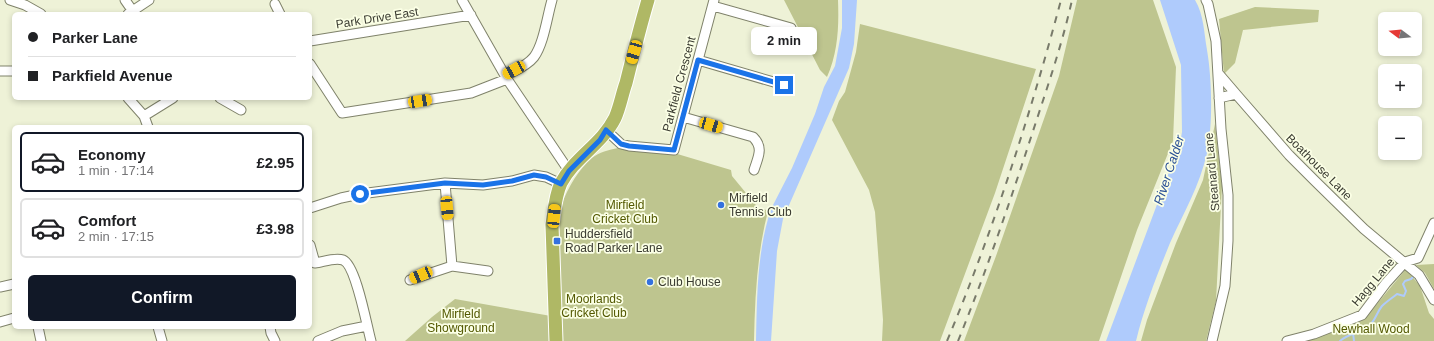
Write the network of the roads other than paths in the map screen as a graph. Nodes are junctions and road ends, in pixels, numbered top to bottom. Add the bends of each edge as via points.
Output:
1 (10, 0) edge
2 (125, 0) edge
3 (149, 0) edge
4 (462, 0) edge
5 (552, 0) edge
6 (648, 0) edge
7 (1206, 0) edge
8 (713, 3) edge
9 (275, 4) dead end
10 (38, 12) edge
11 (130, 12) edge
12 (279, 12) edge
13 (471, 15) junction
14 (791, 28) dead end
15 (312, 41) edge
16 (698, 60) junction
17 (312, 67) edge
18 (0, 71) edge
19 (12, 71) edge
20 (1218, 73) junction
21 (506, 78) junction
22 (784, 85) dead end
23 (1236, 94) junction
24 (1219, 98) junction
25 (130, 100) edge
26 (170, 100) edge
27 (222, 100) edge
28 (234, 110) dead end
29 (144, 116) junction
30 (682, 117) junction
31 (147, 125) edge
32 (606, 130) junction
33 (754, 170) dead end
34 (569, 171) junction
35 (445, 183) junction
36 (561, 184) junction
37 (312, 207) edge
38 (1434, 223) edge
39 (1405, 262) junction
40 (313, 264) edge
41 (452, 266) junction
42 (488, 271) dead end
43 (410, 280) dead end
44 (12, 284) edge
45 (0, 287) edge
46 (1434, 300) edge
47 (12, 319) edge
48 (0, 322) edge
49 (367, 326) junction
50 (38, 329) edge
51 (159, 329) edge
52 (270, 329) edge
53 (41, 341) edge
54 (162, 341) edge
55 (275, 341) edge
56 (318, 341) edge
57 (371, 341) edge
58 (556, 341) edge
59 (1212, 341) edge
60 (1286, 341) edge

1 - 10 street
2 - 11 street
3 - 11 street
4 - 13 street
5 - 21 street via 540,45 533,58
6 - 32 highway via 615,118
7 - 20 street, Steanard Lane via 1216,41
8 - 14 street
8 - 16 street, Parkfield Crescent
9 - 12 street
13 - 15 street, Park Drive East
13 - 21 street
16 - 22 street
16 - 30 street, Parkfield Crescent
17 - 21 street via 342,114 471,93
18 - 19 street
20 - 23 street, Boathouse Lane
20 - 24 street, Steanard Lane
21 - 34 street
23 - 24 street
23 - 39 street, Boathouse Lane via 1315,181 1364,229
24 - 59 street, Steanard Lane via 1228,195 1228,241 1225,286
25 - 29 street
26 - 29 street
27 - 28 street
29 - 31 street
30 - 32 street, Parkfield Crescent via 674,150 621,144
30 - 33 street via 753,137 760,149
32 - 34 highway via 600,140
34 - 36 highway
35 - 36 street via 483,185 534,175
35 - 37 street via 360,194
35 - 41 street
36 - 58 highway via 554,206 552,225
38 - 39 street, Hagg Lane via 1418,258
39 - 46 street, Boathouse Lane via 1419,274
39 - 60 street, Hagg Lane via 1362,315 1314,334
40 - 49 street via 337,260 344,260 348,264 360,295
41 - 42 street
41 - 43 street
44 - 45 street
47 - 48 street
49 - 56 street
49 - 57 street
50 - 53 street
51 - 54 street
52 - 55 street

